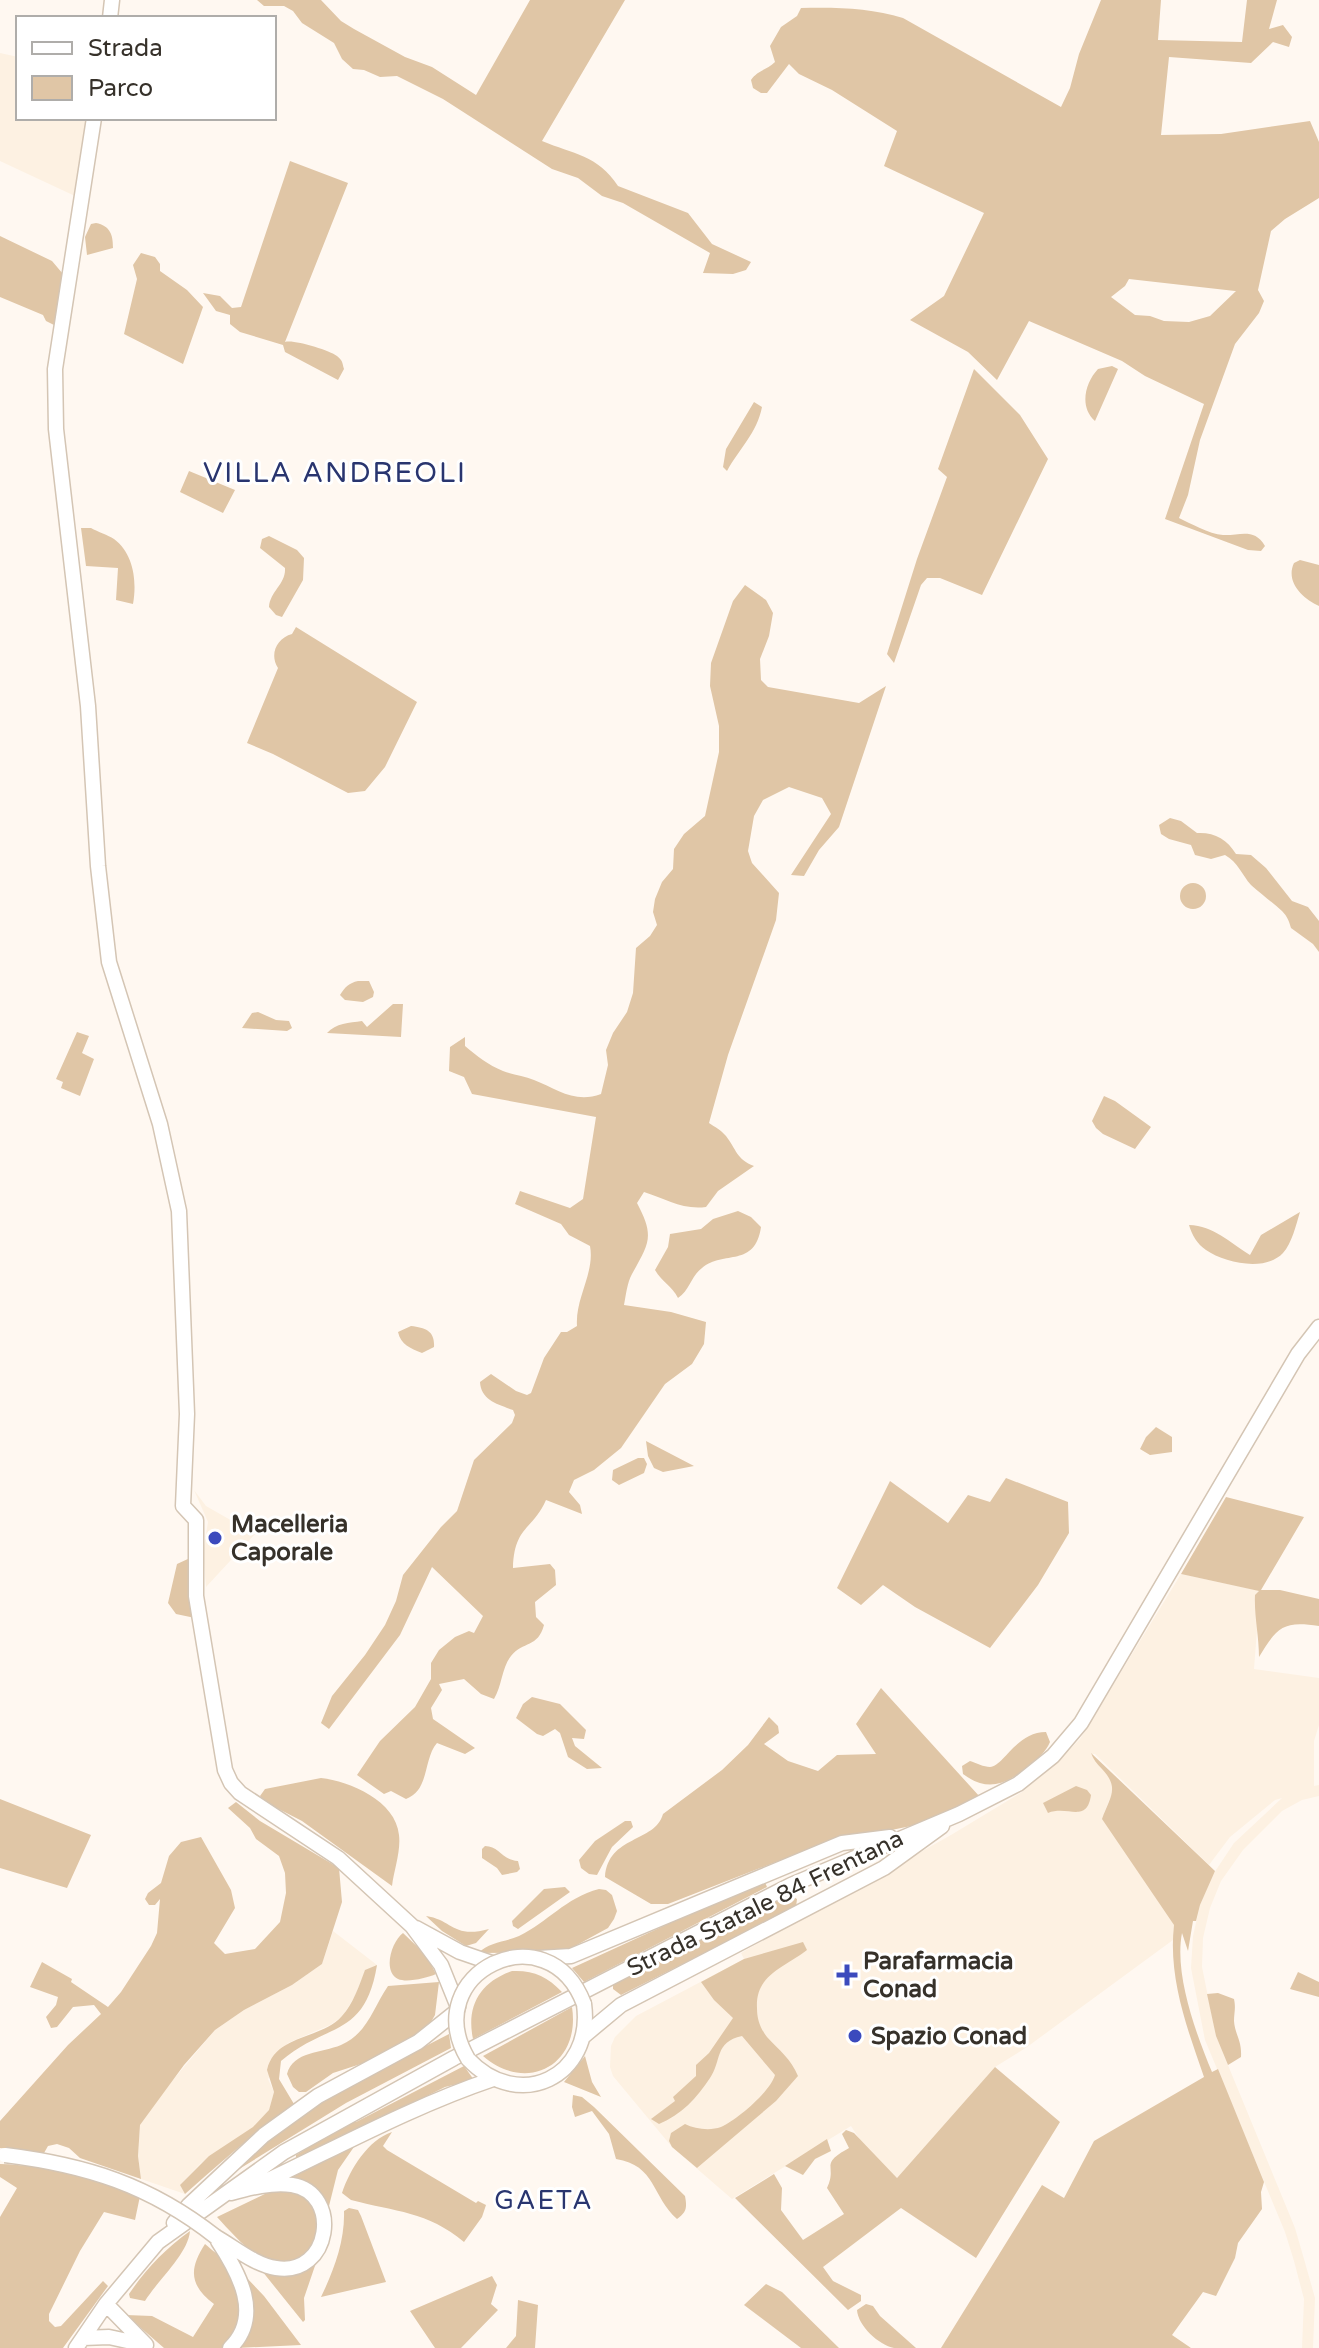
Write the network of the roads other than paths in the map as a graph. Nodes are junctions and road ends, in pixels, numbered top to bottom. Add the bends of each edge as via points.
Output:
1 (94, 120) edge
2 (1319, 1327) edge
3 (959, 1814) junction
4 (906, 1834) junction
5 (412, 1926) junction
6 (538, 1958) junction
7 (492, 1963) junction
8 (457, 2009) junction
9 (585, 2035) junction
10 (493, 2079) junction
11 (2, 2155) edge
12 (251, 2188) junction
13 (222, 2195) junction
14 (216, 2237) junction
15 (158, 2242) junction
16 (106, 2304) junction
17 (80, 2343) edge
18 (148, 2346) edge
19 (230, 2348) edge

1 - 5 main road via 55,369 56,429 88,706 109,962 160,1124 179,1211 186,1401 183,1506 196,1520 200,1630 231,1783 338,1858
2 - 3 main road, Strada Statale 84 Frentana via 1081,1723 1053,1756 1018,1784
3 - 4 main road, Strada Statale 84 Frentana
3 - 9 main road via 884,1868 621,2005
4 - 6 main road via 842,1843 571,1956
4 - 13 main road, Strada Statale 84 Frentana via 791,1885 454,2058 284,2152
5 - 7 main road
5 - 8 main road via 441,1965
6 - 7 main road, bridge via 514,1956
6 - 9 main road, bridge via 572,1980 584,2004
7 - 8 main road, bridge via 468,1983
8 - 10 main road, bridge via 458,2036 468,2059
8 - 15 main road via 418,2042 318,2096 264,2135 189,2205
9 - 10 main road via 569,2065 555,2076 524,2086
10 - 12 main road
11 - 14 main road, bridge via 108,2176 177,2209
12 - 13 main road
12 - 14 main road via 295,2185 311,2195 325,2219 321,2246 302,2265 275,2268
13 - 15 main road, Strada Statale 84 Frentana
14 - 19 main road via 235,2267 245,2299 244,2330
15 - 16 main road, Strada Statale 84 Frentana
16 - 17 main road, Strada Statale 84 Frentana
16 - 18 main road
17 - 18 main road via 109,2337

